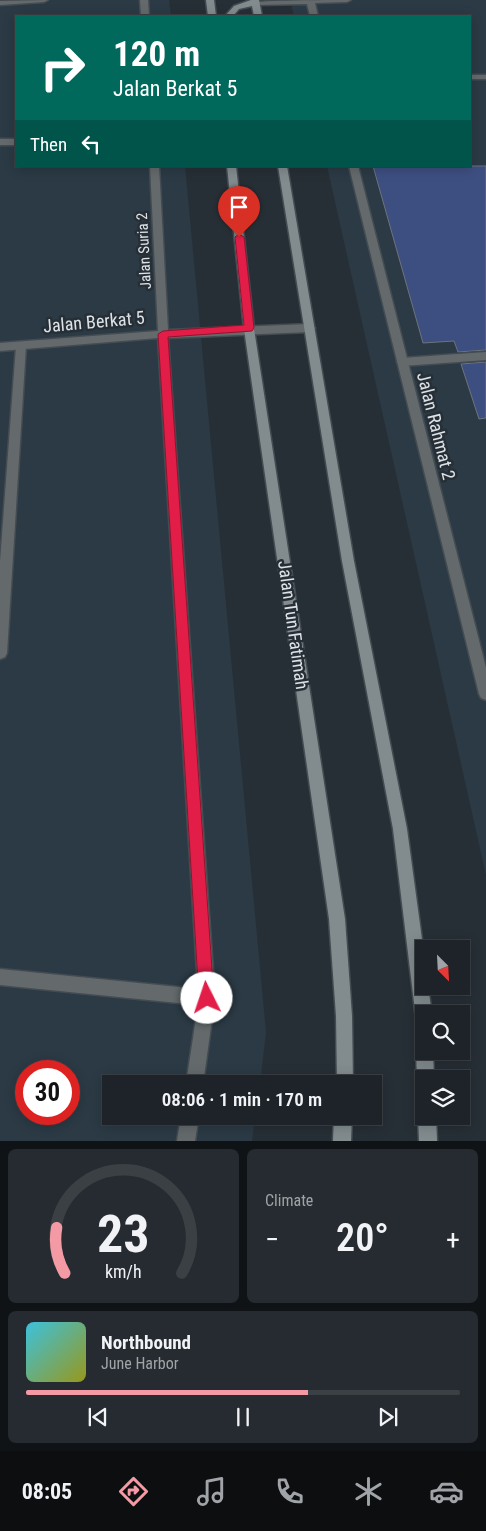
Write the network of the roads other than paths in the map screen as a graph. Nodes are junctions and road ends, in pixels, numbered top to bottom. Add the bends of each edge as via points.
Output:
1 (44, 0) edge
2 (144, 0) edge
3 (210, 0) edge
4 (310, 0) edge
5 (347, 0) edge
6 (255, 1) edge
7 (0, 3) edge
8 (145, 15) edge
9 (212, 15) edge
10 (229, 15) edge
11 (258, 15) edge
12 (314, 15) edge
13 (486, 76) edge
14 (471, 77) edge
15 (0, 142) edge
16 (15, 142) edge
17 (154, 167) edge
18 (231, 167) edge
19 (282, 167) edge
20 (353, 167) edge
21 (249, 328) junction
22 (310, 328) junction
23 (163, 334) junction
24 (21, 346) junction
25 (0, 347) edge
26 (486, 356) edge
27 (402, 362) junction
28 (0, 653) edge
29 (486, 694) edge
30 (0, 977) edge
31 (207, 998) junction
32 (422, 1005) edge
33 (195, 1075) edge
34 (345, 1075) edge
35 (189, 1125) edge
36 (343, 1125) edge
37 (427, 1125) edge
38 (186, 1141) edge
39 (342, 1141) edge
40 (428, 1141) edge

1 - 7 street
2 - 8 street
3 - 9 main road
4 - 5 street
4 - 6 street
4 - 12 street
6 - 10 main road via 240,5
6 - 11 main road
13 - 14 street
15 - 16 street
17 - 23 street, Jalan Suria 2
18 - 21 main road, Jalan Tun Fatimah
19 - 22 main road
20 - 27 street, Jalan Rahmat 2
21 - 22 street, Jalan Berkat 5
21 - 23 street, Jalan Berkat 5
21 - 34 main road, Jalan Tun Fatimah via 337,919
22 - 32 main road via 348,561 400,829
23 - 24 street, Jalan Berkat 5
23 - 31 street, Jalan Suria 2
24 - 25 street, Jalan Berkat 5
24 - 28 street
26 - 27 street
27 - 29 street, Jalan Rahmat 2
30 - 31 street
31 - 33 street, Jalan Suria 2
35 - 38 street
36 - 39 main road
37 - 40 main road

